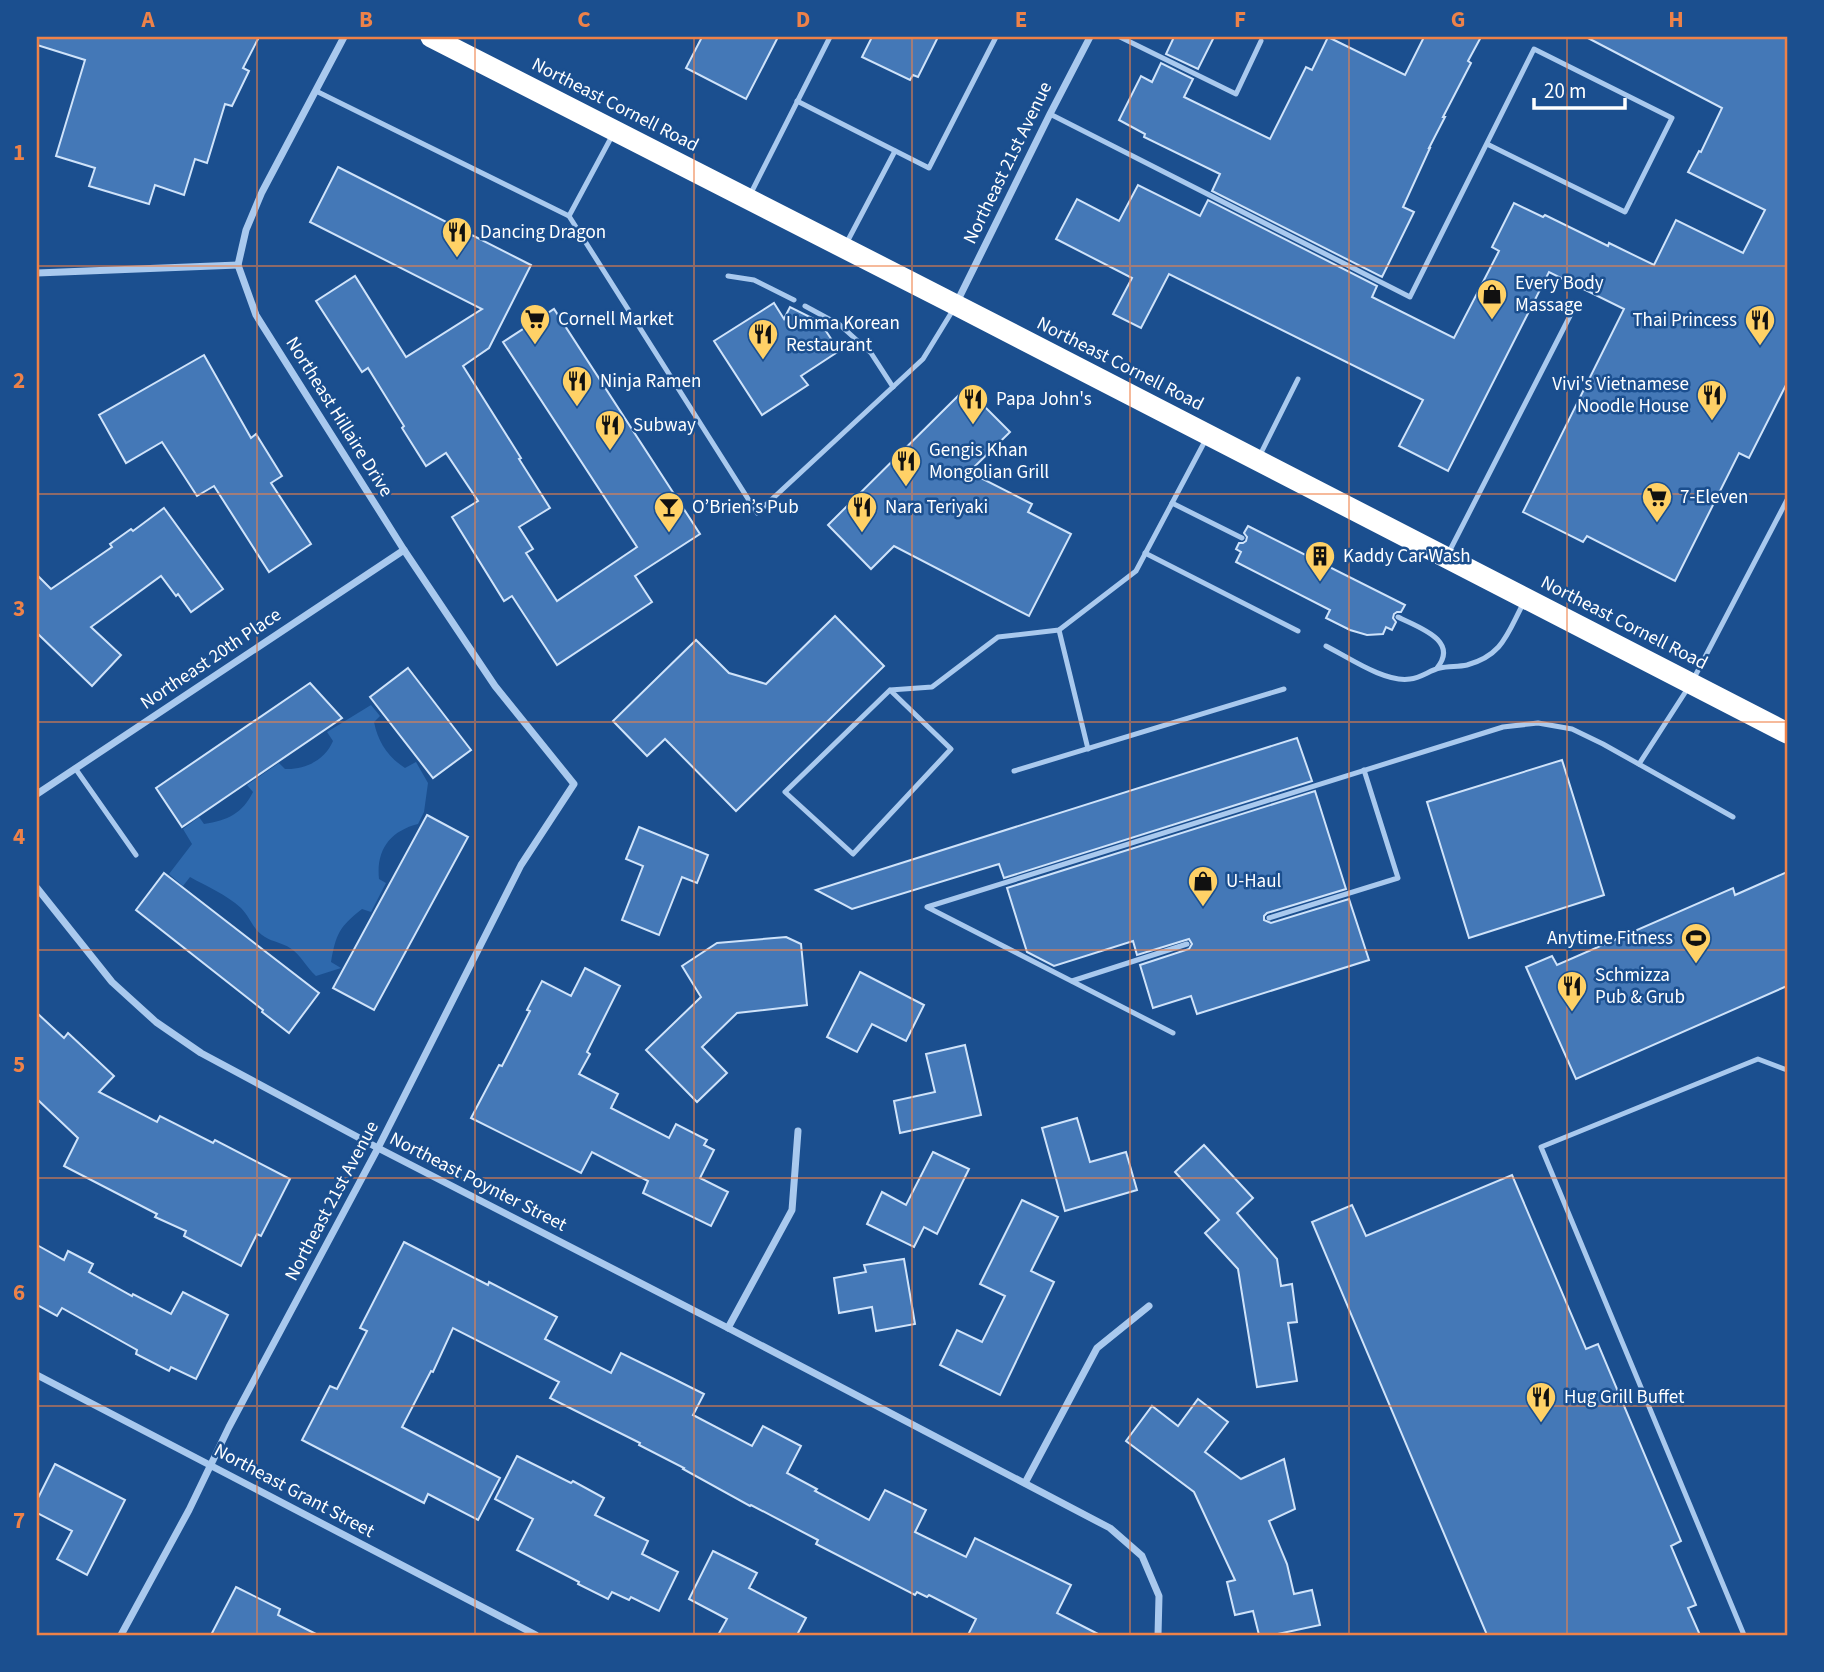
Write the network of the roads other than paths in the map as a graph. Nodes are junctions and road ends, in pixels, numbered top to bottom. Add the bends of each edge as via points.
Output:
1 (344, 37) edge
2 (431, 37) edge
3 (830, 37) edge
4 (996, 37) edge
5 (1090, 37) edge
6 (1119, 37) edge
7 (1261, 41) dead end
8 (316, 91) junction
9 (797, 101) junction
10 (1050, 114) junction
11 (615, 131) junction
12 (1487, 144) junction
13 (895, 151) junction
14 (748, 199) junction
15 (569, 216) junction
16 (845, 248) junction
17 (238, 265) junction
18 (37, 273) edge
19 (728, 276) dead end
20 (794, 300) dead end
21 (956, 305) junction
22 (805, 306) dead end
23 (1572, 312) dead end
24 (1298, 379) dead end
25 (893, 387) junction
26 (1208, 435) junction
27 (1257, 460) junction
28 (1787, 500) edge
29 (1172, 503) junction
30 (1242, 538) dead end
31 (404, 550) junction
32 (1145, 553) junction
33 (1446, 557) junction
34 (1526, 598) junction
35 (1398, 617) dead end
36 (1059, 630) junction
37 (1298, 632) dead end
38 (1326, 646) dead end
39 (1437, 668) junction
40 (1692, 683) junction
41 (1284, 689) dead end
42 (890, 690) junction
43 (1787, 733) edge
44 (1088, 749) junction
45 (1639, 764) junction
46 (75, 768) junction
47 (1364, 770) junction
48 (1014, 771) dead end
49 (574, 784) joint
50 (37, 794) edge
51 (1733, 817) dead end
52 (136, 855) dead end
53 (37, 888) edge
54 (1269, 918) dead end
55 (1187, 944) dead end
56 (1072, 981) junction
57 (1173, 1033) dead end
58 (1787, 1070) edge
59 (798, 1131) dead end
60 (378, 1148) junction
61 (1149, 1306) dead end
62 (728, 1328) junction
63 (37, 1375) edge
64 (211, 1466) junction
65 (1025, 1483) junction
66 (121, 1635) edge
67 (536, 1635) edge
68 (1158, 1635) edge
69 (1744, 1635) edge

1 - 8 street
2 - 11 highway, Northeast Cornell Road
3 - 9 lane
4 - 13 lane via 929,168
5 - 10 street, Northeast 21st Avenue
6 - 7 lane via 1236,94
8 - 15 lane
8 - 17 street via 262,192
9 - 13 lane
9 - 14 lane
10 - 12 lane via 1410,297
10 - 21 street, Northeast 21st Avenue
11 - 14 highway, Northeast Cornell Road
11 - 15 lane
12 - 12 lane via 1534,49 1672,118 1625,212
13 - 16 lane
14 - 16 highway, Northeast Cornell Road
15 - 25 lane via 757,513
16 - 21 highway, Northeast Cornell Road
17 - 18 street
17 - 31 street, Northeast Hillaire Drive via 256,315
19 - 20 lane via 754,280
21 - 25 lane via 923,359
21 - 26 highway, Northeast Cornell Road
22 - 25 lane via 840,325 871,353
23 - 33 lane
24 - 27 lane
26 - 27 highway, Northeast Cornell Road
26 - 29 lane
27 - 33 highway, Northeast Cornell Road
28 - 40 lane
29 - 30 lane
29 - 32 lane
31 - 46 street, Northeast 20th Place
31 - 49 street, Northeast Hillaire Drive via 495,686
32 - 36 lane via 1136,571
32 - 37 lane
33 - 34 highway, Northeast Cornell Road
34 - 39 lane via 1502,645 1492,654 1466,666
34 - 40 highway, Northeast Cornell Road
35 - 39 lane via 1438,639 1444,650
36 - 42 lane via 998,637 932,687
36 - 44 lane
38 - 39 lane via 1396,679 1411,679
40 - 43 highway, Northeast Cornell Road
40 - 45 lane
41 - 44 lane
42 - 42 lane via 785,792 853,854 951,749
44 - 48 lane
45 - 47 lane via 1572,729 1538,723 1503,727
45 - 51 lane
46 - 50 street, Northeast 20th Place
46 - 52 lane
47 - 54 lane via 1398,878
47 - 56 lane via 927,907
49 - 60 street, Northeast 21st Avenue via 521,865
53 - 60 street, Northeast Poynter Street via 112,982 156,1022 201,1053
55 - 56 lane
56 - 57 lane
58 - 69 lane via 1758,1059 1541,1147
59 - 62 street via 792,1210
60 - 62 street, Northeast Poynter Street
60 - 64 street, Northeast 21st Avenue
61 - 65 street via 1097,1348
62 - 65 street, Northeast Poynter Street
63 - 64 street, Northeast Grant Street
64 - 66 street, Northeast 21st Avenue
64 - 67 street, Northeast Grant Street
65 - 68 street, Northeast Poynter Street via 1110,1528 1142,1556 1159,1596

